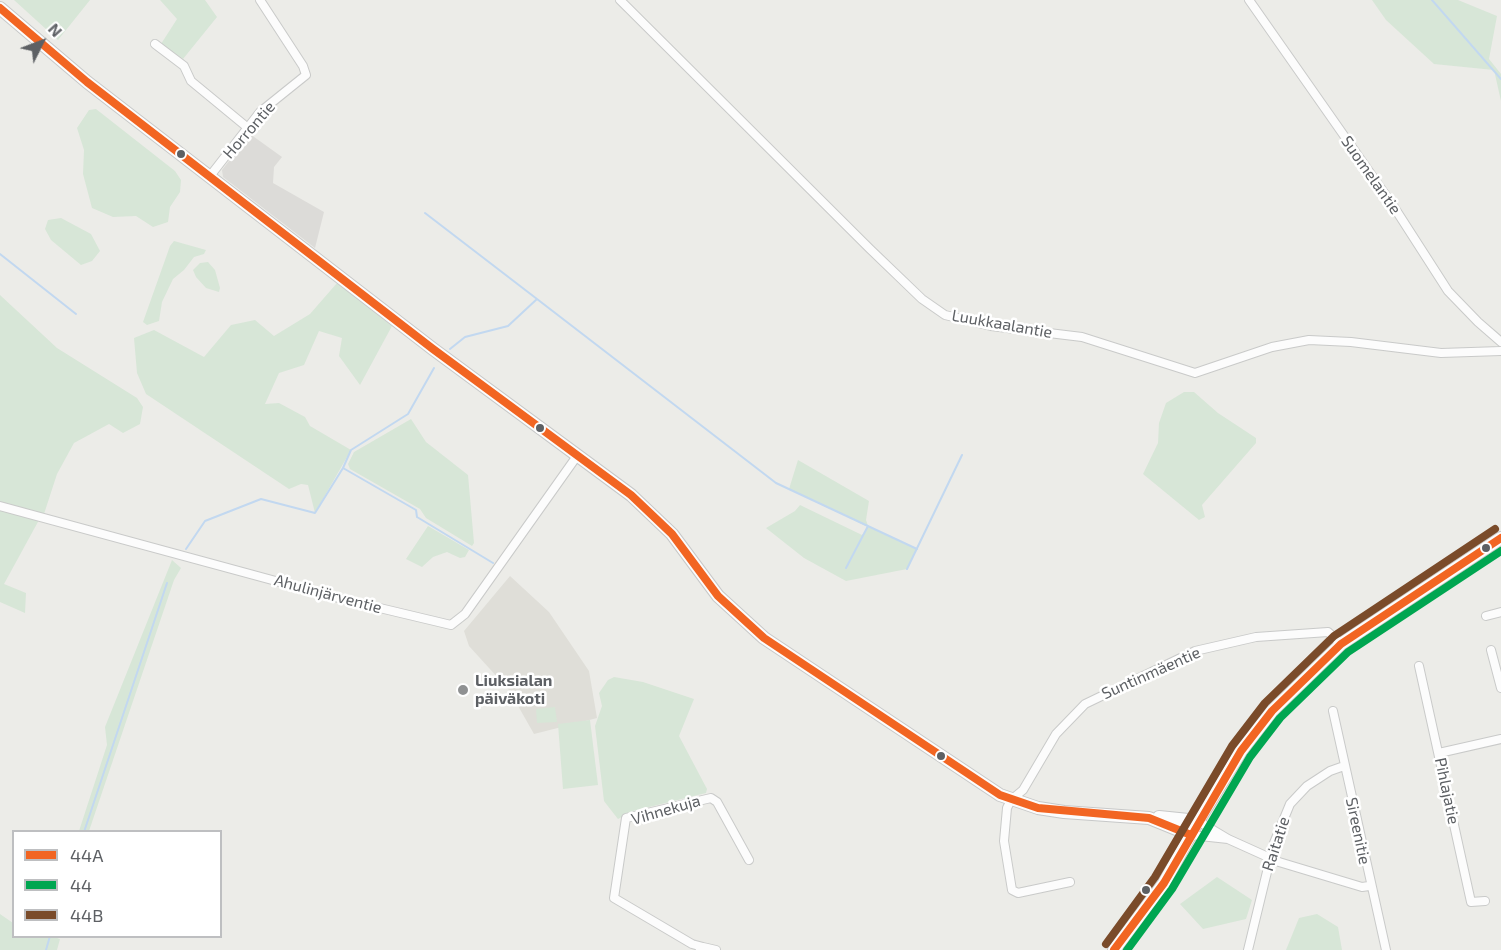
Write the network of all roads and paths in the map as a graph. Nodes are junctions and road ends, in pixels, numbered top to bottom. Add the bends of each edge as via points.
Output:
1 (260, 0) edge
2 (620, 0) edge
3 (1249, 0) edge
4 (0, 8) edge
5 (155, 44) dead end
6 (248, 128) junction
7 (210, 176) junction
8 (1501, 342) edge
9 (1501, 351) edge
10 (577, 456) junction
11 (0, 507) edge
12 (1501, 538) edge
13 (1501, 612) edge
14 (1486, 616) dead end
15 (1341, 644) junction
16 (1491, 650) dead end
17 (1419, 666) dead end
18 (1501, 688) edge
19 (1333, 711) dead end
20 (1501, 739) edge
21 (1439, 753) junction
22 (1344, 766) junction
23 (1011, 800) junction
24 (1149, 818) junction
25 (1198, 821) junction
26 (1191, 835) junction
27 (1228, 839) junction
28 (1270, 858) junction
29 (749, 860) dead end
30 (1070, 882) dead end
31 (1370, 886) junction
32 (1485, 901) dead end
33 (702, 949) edge
34 (716, 950) edge
35 (1114, 950) edge
36 (1248, 950) edge
37 (1386, 950) edge

1 - 6 street, Horrontie via 306,75 260,112
2 - 9 street, Luukkaalantie via 870,249 922,299 945,315 990,326 1082,337 1195,372 1272,347 1309,340 1441,353
3 - 8 street, Suomelantie via 1448,291
4 - 7 street via 51,54
5 - 6 street via 184,66 190,81
6 - 7 street, Horrontie
7 - 10 street
10 - 11 street, Ahulinjärventie via 465,614 451,625
10 - 23 street via 657,518 742,621 964,773
12 - 15 street
13 - 14 street
15 - 23 street, Suntinmäentie via 1329,632 1256,637 1195,651 1108,691 1085,704 1056,734 1023,790
15 - 25 street via 1272,711
16 - 18 street
17 - 21 street, Pihlajatie
19 - 22 street, Sireenitie
20 - 21 street
21 - 32 street, Pihlajatie via 1471,902
22 - 28 street, Raitatie via 1307,786 1290,804
22 - 31 street, Sireenitie
23 - 24 street via 1064,812
23 - 30 street, Suntinmäentie via 1004,841 1012,890 1018,893
24 - 25 street
24 - 26 street
25 - 26 street
25 - 27 street
26 - 27 street
26 - 35 street via 1164,883
27 - 28 street
28 - 31 street via 1362,887
28 - 36 street, Raitatie
29 - 33 street, Vihnekuja via 717,802 711,798 626,818 609,895
31 - 37 street, Sireenitie
33 - 34 street, Vihnekuja

